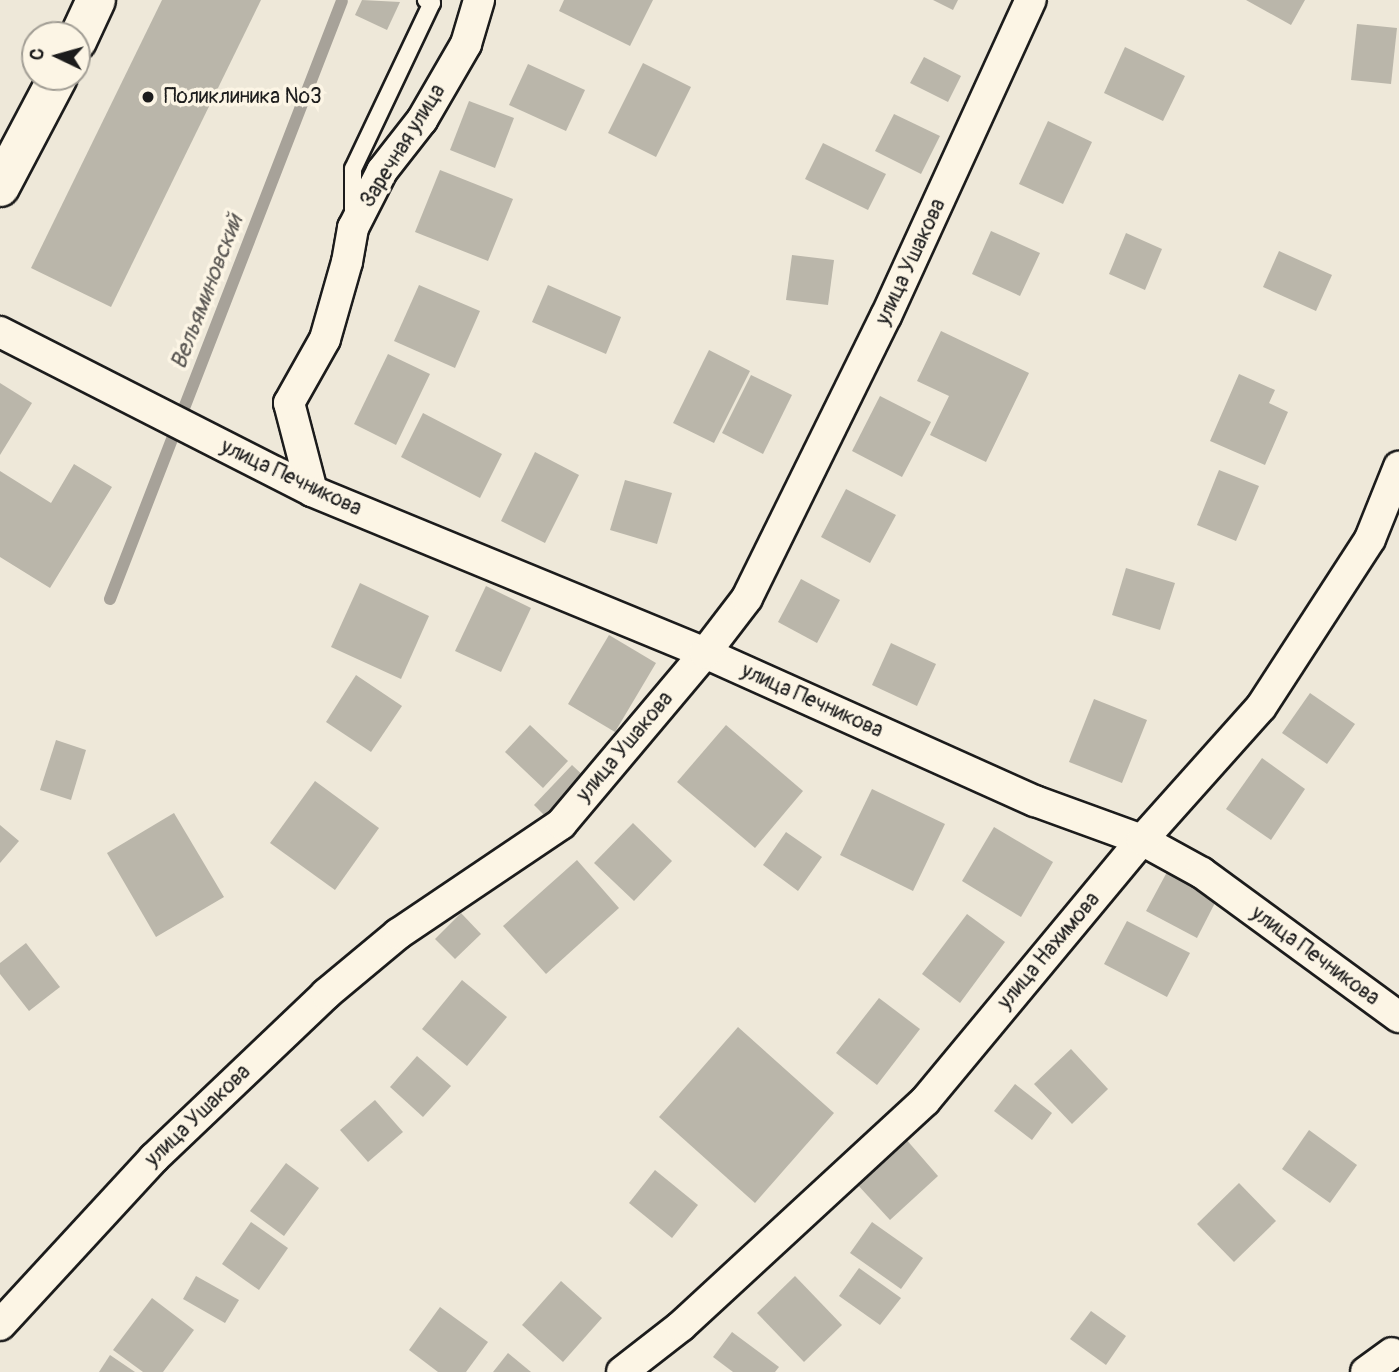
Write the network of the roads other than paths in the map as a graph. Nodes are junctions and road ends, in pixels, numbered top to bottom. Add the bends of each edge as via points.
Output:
1 (96, 0) edge
2 (426, 0) edge
3 (479, 0) edge
4 (1031, 0) edge
5 (86, 21) edge
6 (51, 91) edge
7 (0, 187) edge
8 (353, 228) junction
9 (0, 332) edge
10 (1399, 467) edge
11 (312, 491) junction
12 (705, 653) junction
13 (1142, 840) junction
14 (1399, 1017) edge
15 (0, 1325) edge
16 (1392, 1353) dead end
17 (622, 1372) edge
18 (1366, 1372) edge

1 - 5 highway
2 - 8 lane via 432,3 353,169
3 - 8 street, Заречная улица via 466,44 422,120 382,171
4 - 12 street, улица Ушакова via 886,316 747,598
6 - 7 highway
8 - 11 street, Заречная улица via 325,339 289,403
9 - 11 street, улица Печникова
10 - 13 street, улица Нахимова via 1370,539 1261,708
11 - 12 street, улица Печникова
12 - 13 street, улица Печникова via 1035,801
12 - 15 street, улица Ушакова via 561,824 398,934 326,995 154,1158
13 - 14 street, улица Печникова via 1202,873
13 - 17 street, улица Нахимова via 925,1101 681,1326
16 - 18 street

